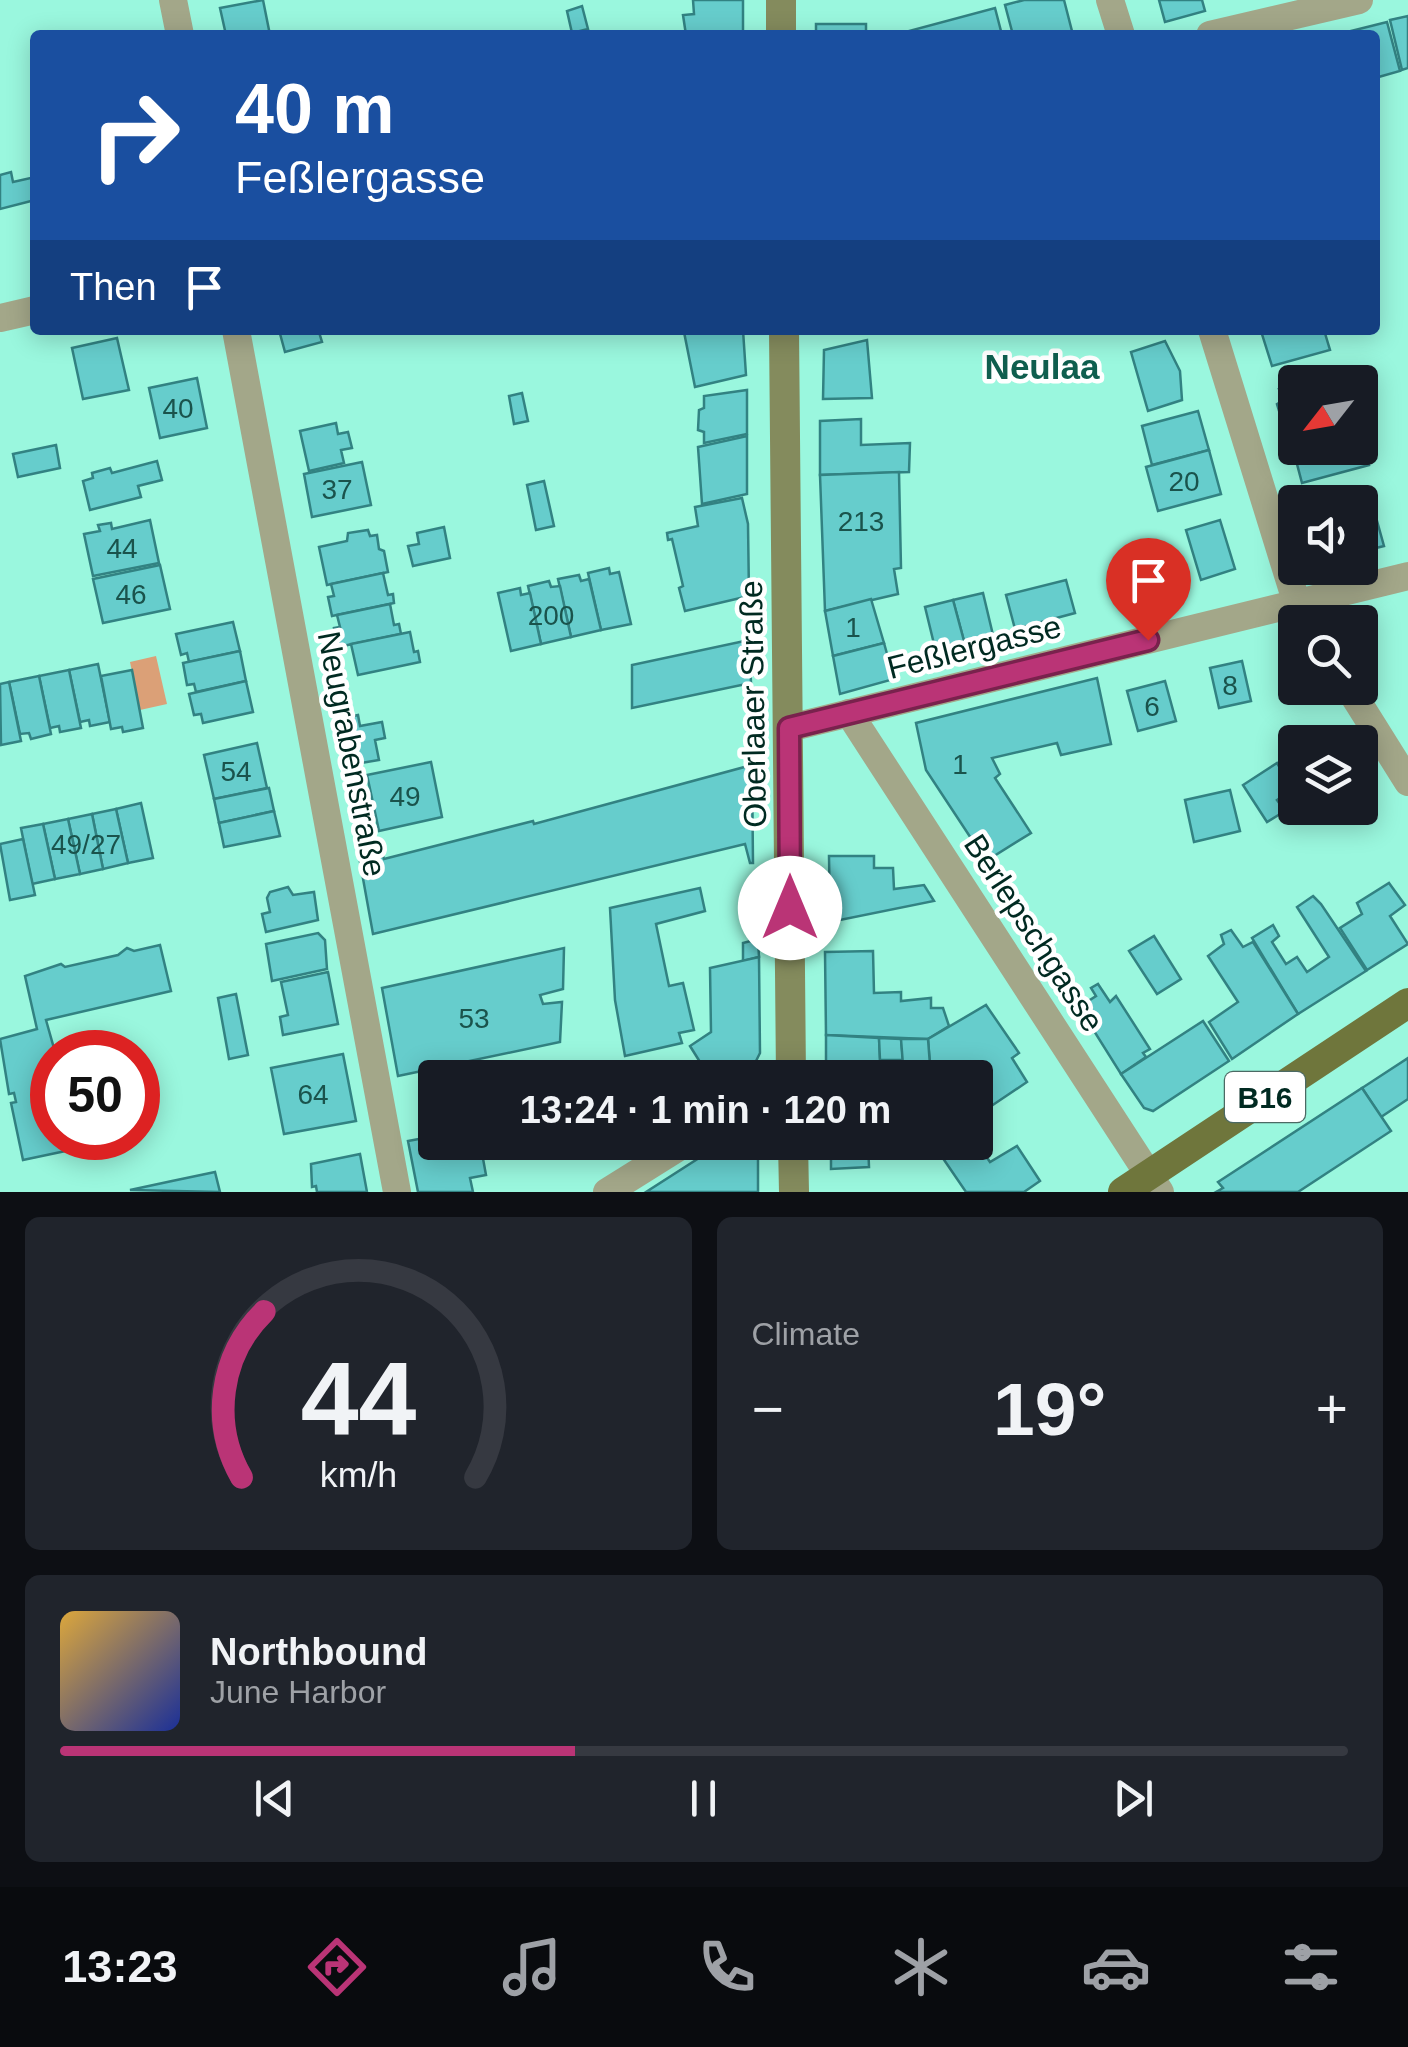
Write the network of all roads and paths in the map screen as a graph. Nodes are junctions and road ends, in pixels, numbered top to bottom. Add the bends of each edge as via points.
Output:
1 (173, 0) edge
2 (781, 0) edge
3 (1110, 0) edge
4 (1359, 0) edge
5 (179, 30) edge
6 (781, 30) edge
7 (1119, 30) edge
8 (1231, 30) edge
9 (30, 311) edge
10 (0, 318) edge
11 (237, 335) edge
12 (784, 335) edge
13 (1214, 335) edge
14 (1408, 576) edge
15 (1300, 605) edge
16 (1326, 605) edge
17 (1278, 619) edge
18 (1360, 705) edge
19 (849, 713) junction
20 (789, 728) junction
21 (1408, 782) edge
22 (1408, 1003) edge
23 (791, 1060) edge
24 (658, 1160) edge
25 (793, 1160) edge
26 (1154, 1183) edge
27 (397, 1192) edge
28 (607, 1192) edge
29 (794, 1192) edge
30 (1123, 1192) edge

1 - 5 street
2 - 6 main road
3 - 7 street
4 - 8 street
9 - 10 street
11 - 27 street, Neugrabenstraße
12 - 20 main road, Oberlaaer Straße
13 - 15 street
14 - 16 street, Feßlergasse
17 - 19 street, Feßlergasse
18 - 21 street
19 - 20 street, Feßlergasse
19 - 26 street, Berlepschgasse
20 - 23 main road, Oberlaaer Straße
22 - 26 main road, B16
24 - 28 street
25 - 29 main road
26 - 30 main road, B16

